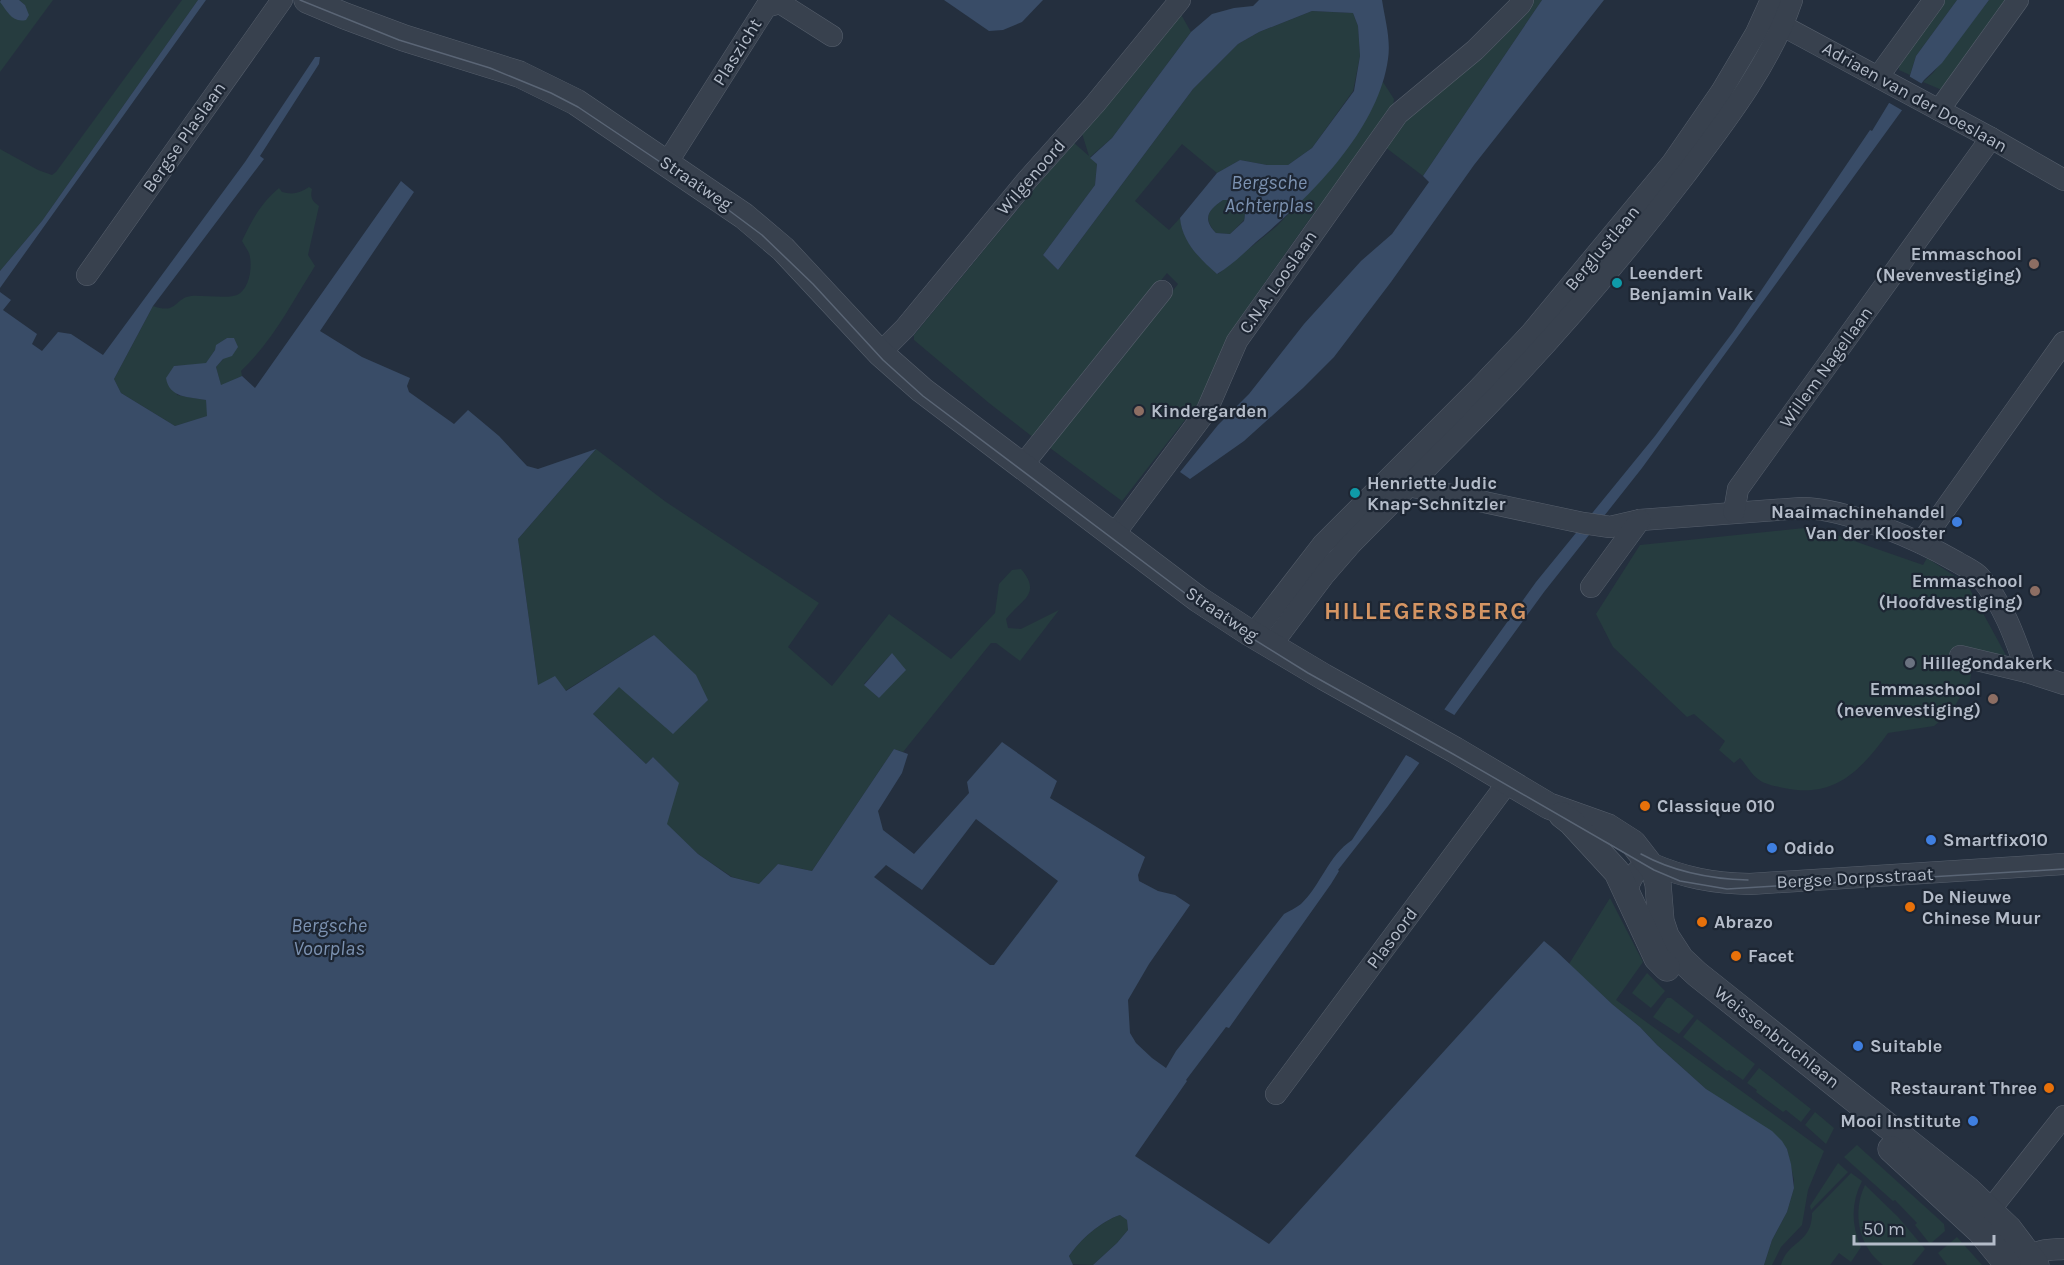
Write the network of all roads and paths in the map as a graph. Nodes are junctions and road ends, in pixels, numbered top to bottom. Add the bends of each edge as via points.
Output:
1 (282, 0) edge
2 (307, 0) edge
3 (1180, 0) edge
4 (1522, 0) edge
5 (1792, 0) edge
6 (1934, 0) edge
7 (2018, 0) edge
8 (1773, 14) edge
9 (832, 36) dead end
10 (1878, 77) junction
11 (1939, 110) junction
12 (1991, 138) junction
13 (667, 163) junction
14 (2064, 180) edge
15 (87, 274) dead end
16 (1162, 291) dead end
17 (2064, 342) edge
18 (880, 353) junction
19 (1021, 467) junction
20 (1402, 479) junction
21 (1734, 512) junction
22 (1640, 520) junction
23 (1113, 536) junction
24 (1921, 543) junction
25 (1591, 587) dead end
26 (1250, 633) junction
27 (1273, 647) junction
28 (1960, 656) dead end
29 (2027, 672) junction
30 (2064, 684) edge
31 (1437, 740) joint
32 (1508, 782) junction
33 (1555, 809) junction
34 (1650, 862) junction
35 (2064, 864) edge
36 (1626, 894) junction
37 (1692, 980) junction
38 (1276, 1094) dead end
39 (2064, 1116) edge
40 (1985, 1221) junction
41 (2064, 1249) edge
42 (2025, 1263) edge

1 - 15 street, Bergse Plaslaan
2 - 13 street, Straatweg via 404,38 519,74 576,102
3 - 18 street, Wilgenoord
4 - 23 street, C.N.A. Looslaan via 1475,50 1398,114 1237,341 1207,410
5 - 8 street, Berglustlaan
6 - 10 street
7 - 11 street
8 - 10 street, Adriaen van der Doeslaan
8 - 20 street, Berglustlaan via 1739,101 1538,339
9 - 13 street, Plaszicht via 780,3 766,7
10 - 11 street, Adriaen van der Doeslaan
11 - 12 street, Adriaen van der Doeslaan
12 - 14 street, Adriaen van der Doeslaan
12 - 21 street, Willem Nagellaan via 1738,489
13 - 18 street, Straatweg via 744,216 783,249
16 - 19 street
17 - 24 street
18 - 19 street, Straatweg
19 - 23 street, Straatweg
20 - 22 street via 1590,524 1610,527
20 - 26 street, Berglustlaan via 1323,544 1255,632
20 - 27 street, Berglustlaan via 1325,574
21 - 22 street
21 - 24 street via 1825,510
22 - 25 street
23 - 26 street, Straatweg
24 - 29 street via 1979,575 2002,606
26 - 27 street, Straatweg
27 - 31 street, Straatweg
28 - 29 street
29 - 30 street
31 - 32 street, Bergse Dorpsstraat
32 - 33 street, Bergse Dorpsstraat
32 - 38 street, Plasoord
33 - 34 street, Bergse Dorpsstraat via 1608,827 1633,843
33 - 36 street, Bergse Dorpsstraat via 1609,862
34 - 35 street, Bergse Dorpsstraat via 1672,873 1704,881 1750,884
34 - 36 street via 1636,870
34 - 37 street, Weissenbruchlaan via 1656,877 1660,921
36 - 37 street, Weissenbruchlaan via 1657,958
37 - 40 street, Weissenbruchlaan via 1879,1138
39 - 40 street
40 - 42 street, Weissenbruchlaan
41 - 42 street, Weissenbruchlaan via 2038,1251

